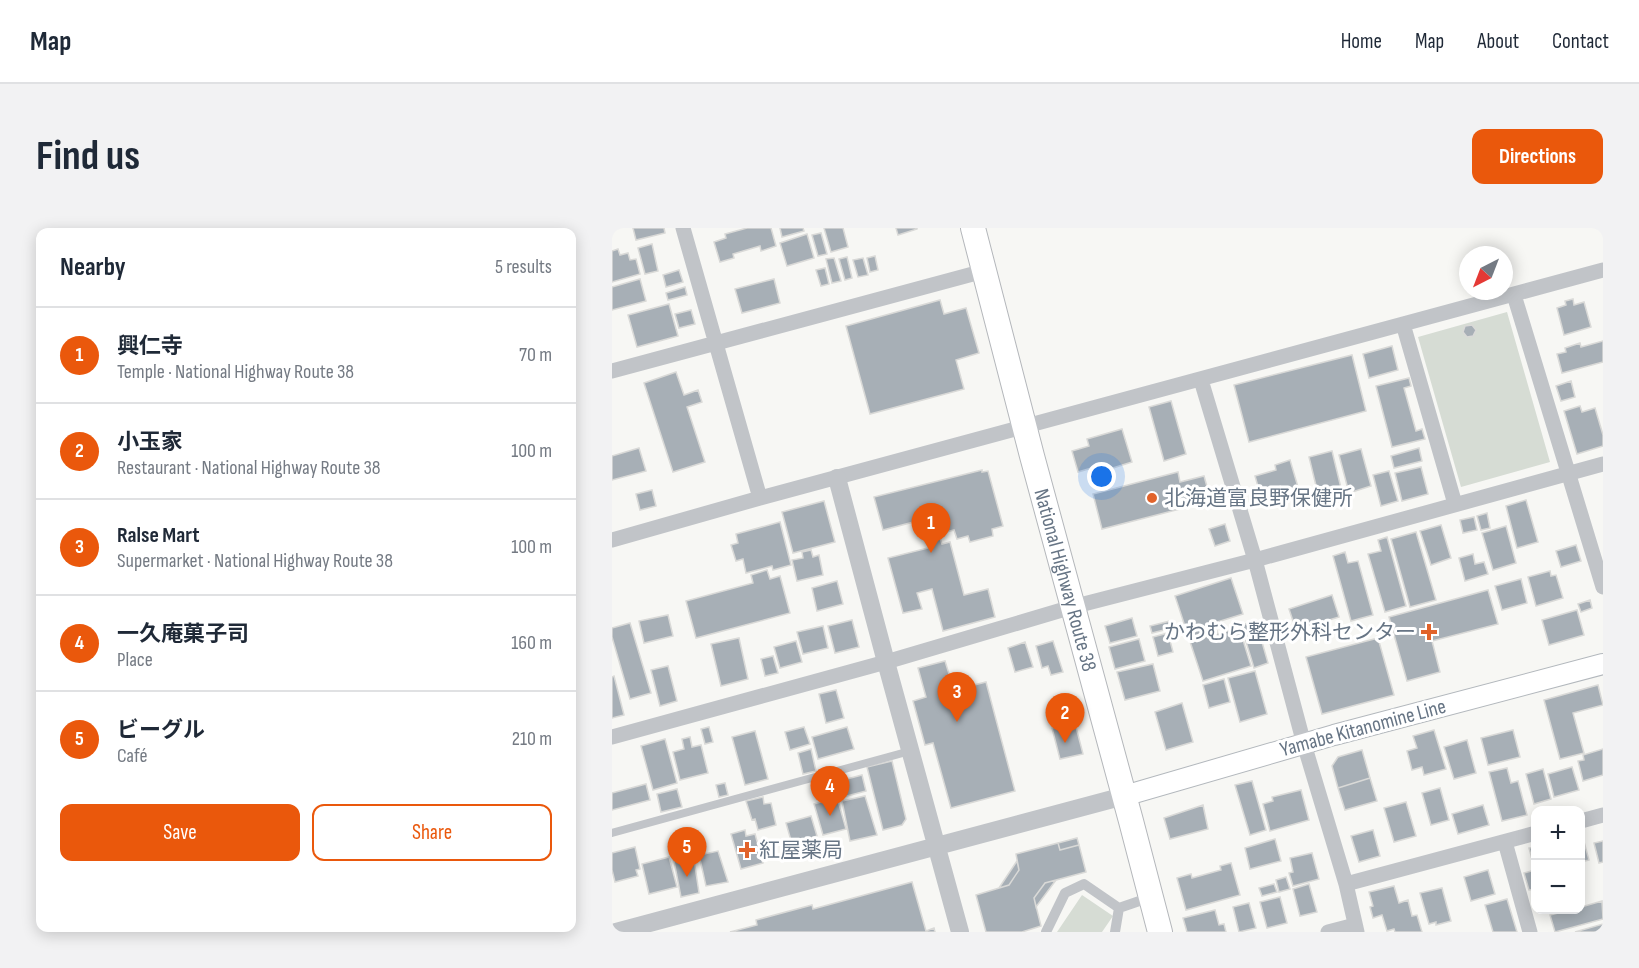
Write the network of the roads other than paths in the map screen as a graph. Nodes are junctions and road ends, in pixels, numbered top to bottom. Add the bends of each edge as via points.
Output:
1 (683, 228) edge
2 (973, 228) edge
3 (1603, 270) edge
4 (984, 271) junction
5 (1514, 295) junction
6 (1403, 324) junction
7 (716, 342) junction
8 (612, 371) edge
9 (1201, 380) junction
10 (1024, 428) junction
11 (1603, 464) edge
12 (1568, 474) junction
13 (837, 478) junction
14 (760, 498) junction
15 (1455, 504) junction
16 (612, 540) edge
17 (1256, 560) junction
18 (1603, 587) edge
19 (1072, 607) junction
20 (886, 662) junction
21 (1603, 664) edge
22 (612, 737) edge
23 (1304, 744) junction
24 (910, 751) junction
25 (1124, 796) junction
26 (1603, 815) edge
27 (1585, 820) edge
28 (612, 833) edge
29 (1531, 834) edge
30 (1505, 842) junction
31 (936, 846) junction
32 (1346, 884) junction
33 (1151, 897) junction
34 (1119, 908) junction
35 (1356, 928) edge
36 (616, 932) edge
37 (960, 932) edge
38 (1047, 932) edge
39 (1115, 932) edge
40 (1160, 932) edge
41 (1328, 932) edge
42 (1530, 932) edge

1 - 7 street
2 - 4 highway, National Highway Route 38
3 - 5 street
4 - 7 street
4 - 10 highway, National Highway Route 38
5 - 6 street
5 - 12 street
6 - 9 street
6 - 15 street
7 - 8 street
7 - 14 street
9 - 10 street
9 - 17 street
10 - 13 street
10 - 19 highway, National Highway Route 38
11 - 12 street
12 - 15 street
12 - 18 street
13 - 14 street
13 - 20 street
14 - 16 street
15 - 17 street
17 - 19 street
17 - 23 street
19 - 20 street
19 - 25 highway, National Highway Route 38
20 - 22 street
20 - 24 street
21 - 23 main road, Yamabe Kitanomine Line
23 - 25 main road, Yamabe Kitanomine Line
23 - 32 street
24 - 28 lane
24 - 31 street
25 - 31 street
25 - 33 highway, National Highway Route 38
26 - 27 street
29 - 30 street
30 - 32 street
30 - 42 street
31 - 36 street
31 - 37 street
32 - 35 street
33 - 34 street
33 - 40 highway, National Highway Route 38
34 - 38 street via 1084,884 1065,893
34 - 39 street
35 - 41 street

